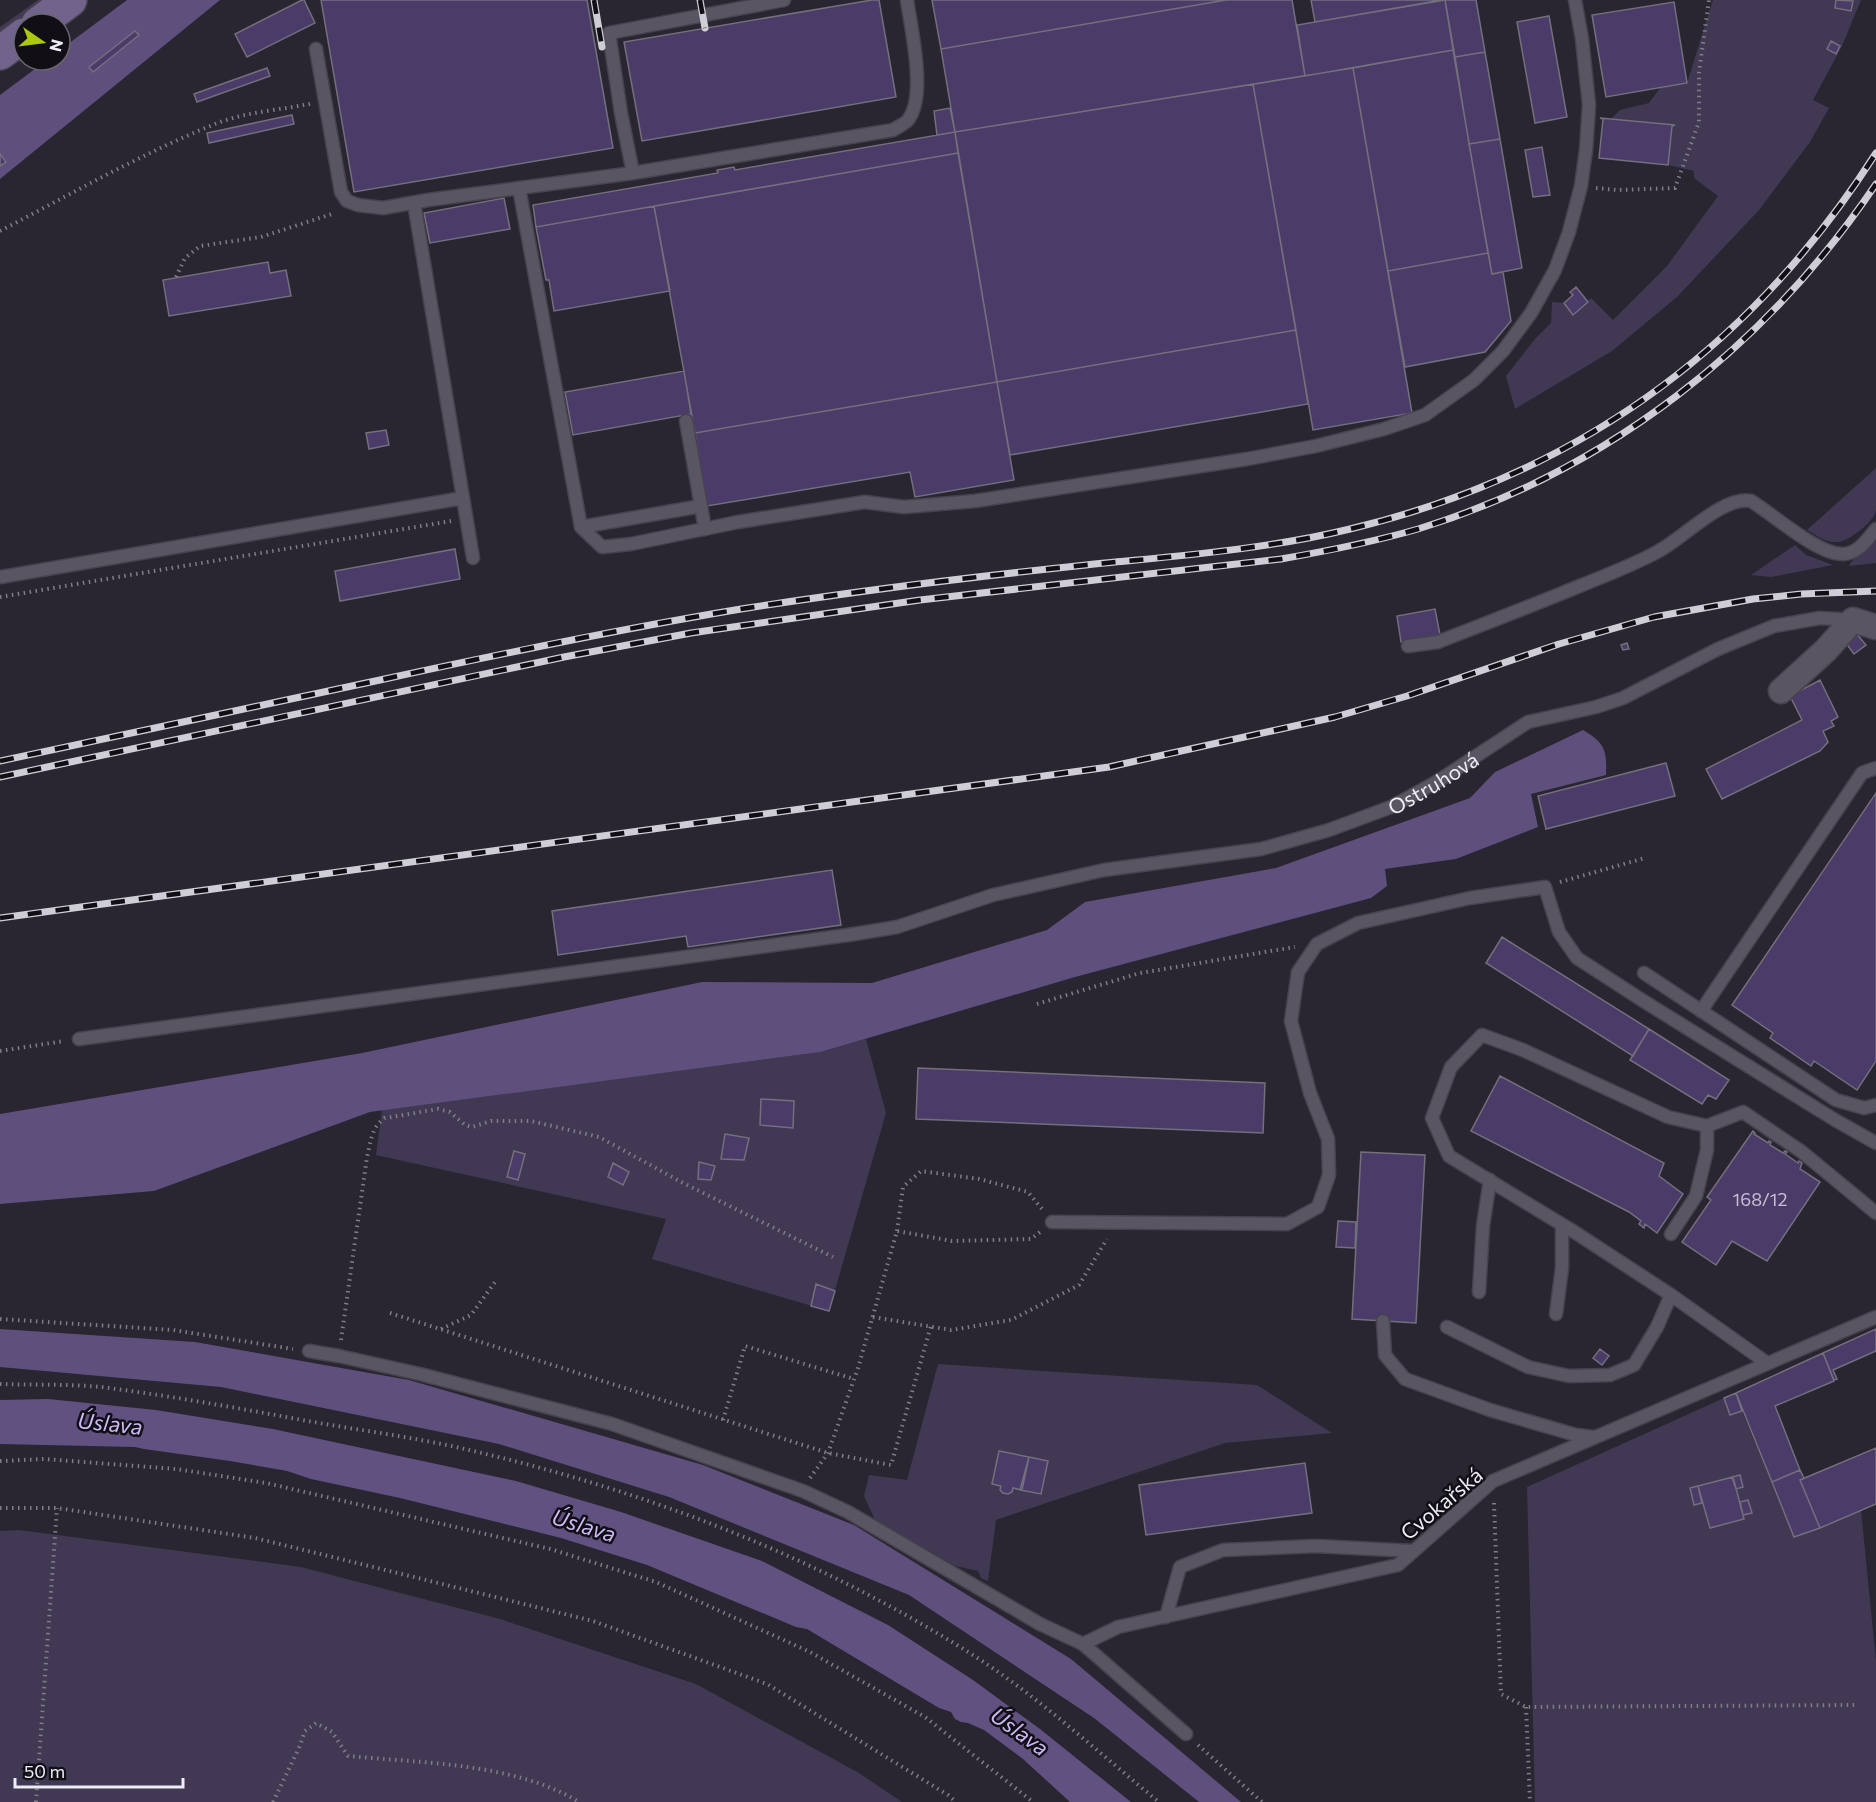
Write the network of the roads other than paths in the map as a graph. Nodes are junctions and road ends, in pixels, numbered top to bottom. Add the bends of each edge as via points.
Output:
1 (70, 0) edge
2 (784, 0) edge
3 (907, 0) edge
4 (1575, 0) edge
5 (54, 12) edge
6 (316, 49) dead end
7 (633, 173) junction
8 (519, 188) junction
9 (414, 202) junction
10 (686, 421) dead end
11 (463, 498) junction
12 (701, 506) junction
13 (581, 527) junction
14 (705, 529) junction
15 (1876, 530) edge
16 (473, 558) dead end
17 (0, 577) edge
18 (1852, 620) junction
19 (1876, 627) edge
20 (1408, 646) dead end
21 (1781, 691) dead end
22 (1876, 768) edge
23 (1644, 973) dead end
24 (1701, 1011) junction
25 (79, 1039) road end
26 (1876, 1105) edge
27 (1707, 1126) junction
28 (1876, 1143) edge
29 (1490, 1180) junction
30 (1876, 1214) edge
31 (1052, 1222) road end
32 (1562, 1225) junction
33 (1671, 1234) dead end
34 (1479, 1292) dead end
35 (1671, 1295) junction
36 (1556, 1314) dead end
37 (1876, 1317) edge
38 (1383, 1321) dead end
39 (1448, 1327) dead end
40 (309, 1352) road end
41 (1767, 1363) junction
42 (1595, 1437) junction
43 (1413, 1551) junction
44 (1166, 1617) junction
45 (1083, 1644) junction
46 (1186, 1734) road end

1 - 5 street
2 - 7 lane via 609,33
3 - 7 lane via 918,85 908,121 893,130
4 - 14 lane via 1588,105 1581,186 1569,232 1555,270 1531,313 1503,351 1474,380 1425,415 1316,446 1247,459 975,501 904,507 865,502
6 - 9 lane via 341,192 347,201 358,205 383,208
7 - 8 lane
8 - 9 lane
8 - 13 lane
9 - 11 lane
10 - 12 lane
11 - 16 lane
11 - 17 lane
12 - 13 lane
12 - 14 lane
13 - 14 lane via 602,547
15 - 20 lane via 1862,546 1845,554 1835,553 1803,538 1751,501 1741,500 1629,566 1438,642
18 - 19 street, Ostruhová
18 - 21 street
18 - 25 lane, Ostruhová via 1820,618 1774,626 1718,649 1623,698 1528,722 1391,807 1261,849 1104,870 993,895 897,927 848,935
22 - 24 lane via 1862,773
23 - 24 lane
24 - 26 lane via 1836,1100 1864,1108
27 - 29 lane via 1668,1117 1482,1035 1451,1067 1432,1118 1449,1156
27 - 30 lane via 1743,1112 1802,1152
27 - 33 lane via 1707,1150 1696,1196
28 - 31 lane via 1577,958 1559,932 1545,887 1470,898 1358,923 1317,944 1298,972 1291,1021 1310,1093 1328,1139 1329,1175 1318,1207 1287,1224
29 - 32 lane
29 - 34 lane
32 - 35 lane
32 - 36 lane
35 - 39 lane via 1634,1365 1610,1375 1569,1376 1528,1367
35 - 41 lane
37 - 41 lane, Cvokařská
38 - 42 lane via 1385,1355 1405,1379 1490,1410
40 - 45 lane via 420,1374 612,1424 803,1491 848,1512 1040,1624
41 - 42 lane, Cvokařská
42 - 43 lane, Cvokařská via 1493,1481
43 - 44 lane, Cvokařská via 1398,1565
43 - 44 lane via 1316,1546 1223,1550 1180,1566
44 - 45 lane, Cvokařská via 1118,1627
45 - 46 lane

